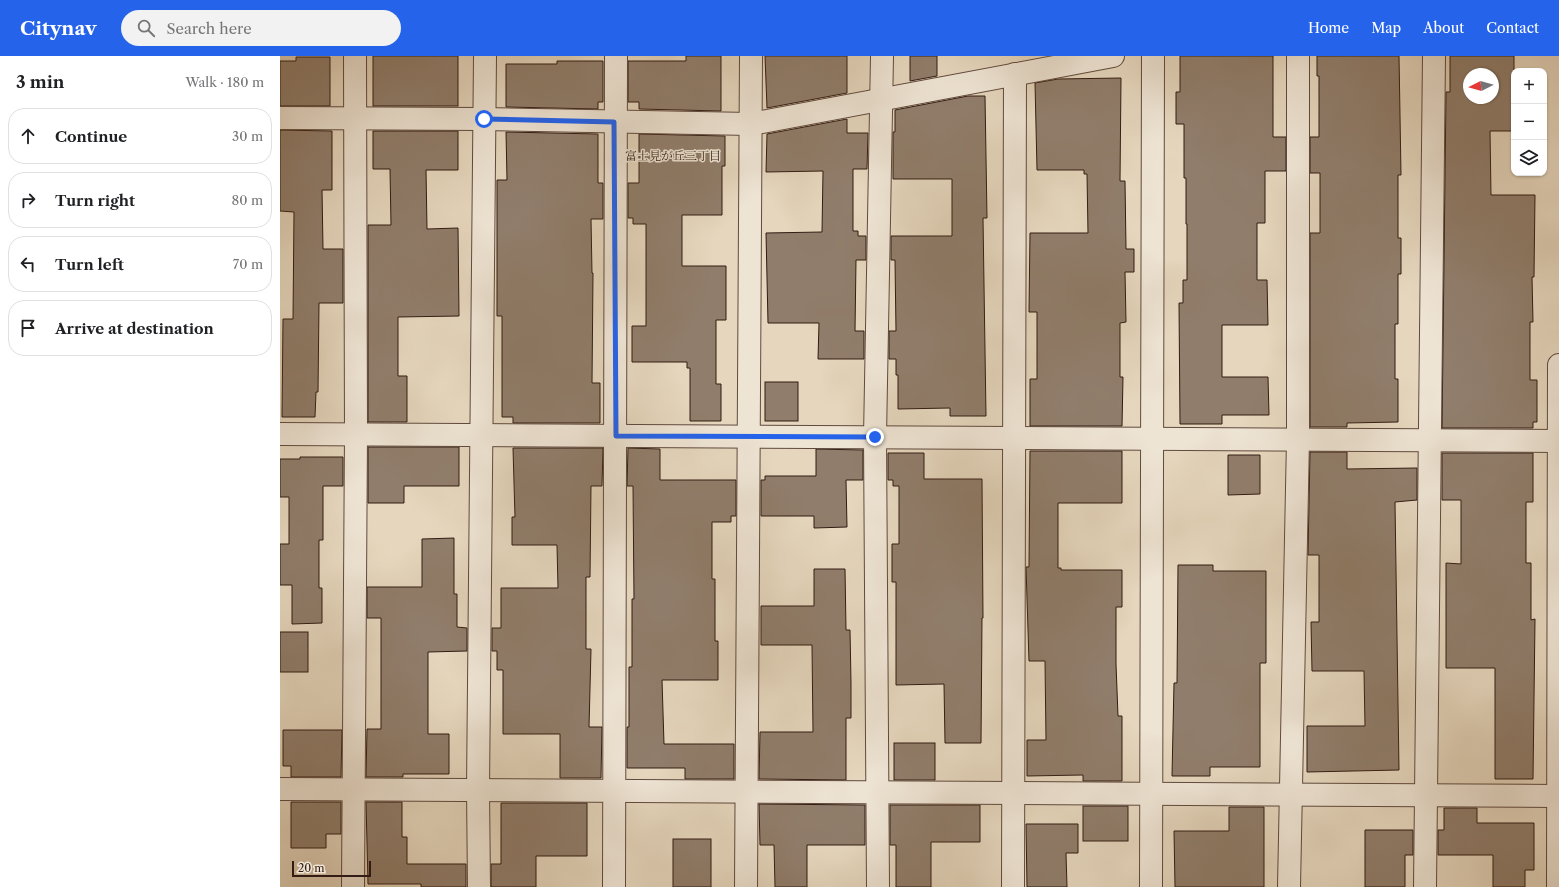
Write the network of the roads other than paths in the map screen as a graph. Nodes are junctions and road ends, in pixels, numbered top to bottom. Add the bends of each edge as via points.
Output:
1 (355, 56) edge
2 (485, 56) edge
3 (616, 56) edge
4 (752, 56) edge
5 (882, 56) edge
6 (1113, 56) edge
7 (1153, 56) edge
8 (1298, 56) edge
9 (1434, 56) edge
10 (1016, 74) junction
11 (882, 99) junction
12 (280, 118) edge
13 (354, 118) junction
14 (484, 119) junction
15 (614, 122) junction
16 (751, 124) junction
17 (1559, 365) edge
18 (280, 434) edge
19 (356, 434) junction
20 (481, 436) junction
21 (616, 436) junction
22 (749, 437) junction
23 (875, 437) junction
24 (1014, 438) junction
25 (1152, 439) junction
26 (1298, 439) junction
27 (1430, 440) junction
28 (1558, 441) edge
29 (280, 789) edge
30 (354, 790) junction
31 (478, 790) junction
32 (614, 791) junction
33 (747, 792) junction
34 (878, 793) junction
35 (1013, 793) junction
36 (1151, 794) junction
37 (1290, 796) junction
38 (1425, 796) junction
39 (1559, 796) edge
40 (353, 887) edge
41 (479, 887) edge
42 (614, 887) edge
43 (746, 887) edge
44 (878, 887) edge
45 (1013, 887) edge
46 (1151, 887) edge
47 (1290, 887) edge
48 (1425, 887) edge
49 (1558, 887) edge

1 - 13 street
2 - 14 street
3 - 15 street
4 - 16 street
5 - 11 street
6 - 10 street
7 - 25 street
8 - 26 street
9 - 27 street
10 - 11 street
10 - 24 street
11 - 16 street
11 - 23 street
12 - 13 street
13 - 14 street
13 - 19 street
14 - 15 street
14 - 20 street
15 - 16 street
15 - 21 street
16 - 22 street
17 - 28 street
18 - 19 street
19 - 20 street
19 - 30 street
20 - 21 street
20 - 31 street
21 - 22 street
21 - 32 street
22 - 23 street
22 - 33 street
23 - 24 street
23 - 34 street
24 - 25 street
24 - 35 street
25 - 26 street
25 - 36 street
26 - 27 street
26 - 37 street
27 - 28 street
27 - 38 street
28 - 39 street
29 - 30 street
30 - 31 street
30 - 40 street
31 - 32 street
31 - 41 street
32 - 33 street
32 - 42 street
33 - 34 street
33 - 43 street
34 - 35 street
34 - 44 street
35 - 36 street
35 - 45 street
36 - 37 street
36 - 46 street
37 - 38 street
37 - 47 street
38 - 39 street
38 - 48 street
39 - 49 street

